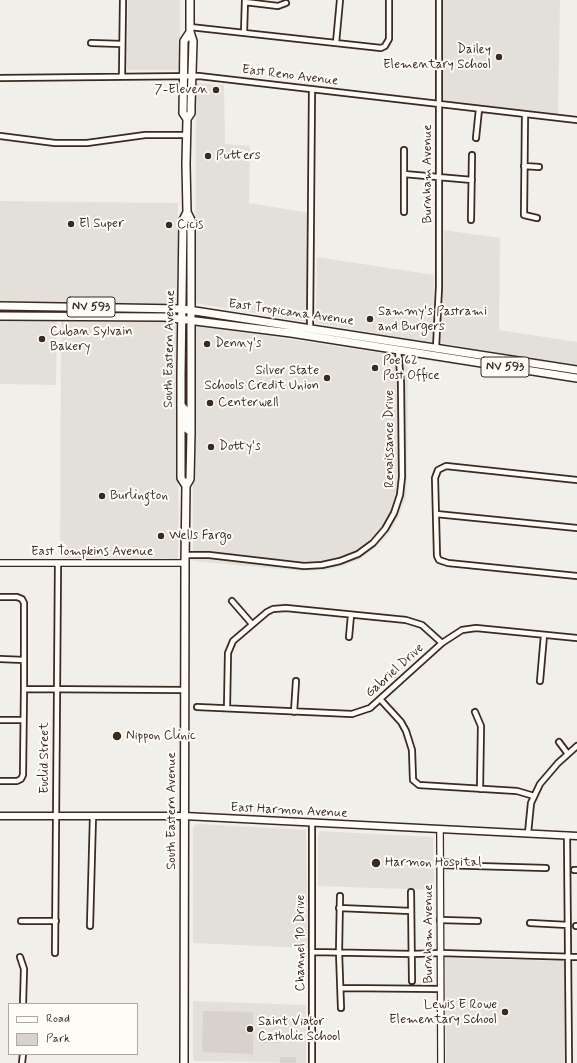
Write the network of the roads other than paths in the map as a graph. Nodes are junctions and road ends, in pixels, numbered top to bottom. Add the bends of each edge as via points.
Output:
1 (123, 0) edge
2 (190, 0) edge
3 (340, 0) edge
4 (389, 0) edge
5 (439, 0) edge
6 (245, 1) edge
7 (286, 3) dead end
8 (190, 30) junction
9 (244, 33) junction
10 (91, 43) dead end
11 (336, 43) junction
12 (122, 44) junction
13 (184, 76) junction
14 (192, 76) junction
15 (122, 77) junction
16 (0, 78) edge
17 (312, 90) junction
18 (439, 105) junction
19 (479, 110) junction
20 (525, 115) junction
21 (187, 119) junction
22 (577, 120) edge
23 (0, 136) edge
24 (187, 136) junction
25 (476, 138) dead end
26 (404, 150) dead end
27 (472, 154) dead end
28 (524, 166) junction
29 (538, 167) dead end
30 (404, 174) junction
31 (438, 177) junction
32 (472, 180) junction
33 (187, 212) junction
34 (404, 212) dead end
35 (537, 218) dead end
36 (471, 220) dead end
37 (0, 306) edge
38 (62, 307) junction
39 (102, 307) junction
40 (182, 309) junction
41 (191, 311) junction
42 (0, 316) edge
43 (31, 316) junction
44 (60, 316) junction
45 (182, 319) junction
46 (191, 320) junction
47 (310, 328) junction
48 (334, 331) junction
49 (291, 333) junction
50 (312, 337) junction
51 (436, 348) junction
52 (398, 350) junction
53 (456, 351) junction
54 (415, 353) junction
55 (432, 356) junction
56 (565, 368) junction
57 (522, 370) junction
58 (577, 370) edge
59 (577, 373) edge
60 (558, 375) junction
61 (577, 378) edge
62 (181, 405) junction
63 (191, 432) junction
64 (181, 446) junction
65 (190, 471) junction
66 (577, 480) edge
67 (186, 486) junction
68 (436, 514) junction
69 (577, 528) edge
70 (185, 555) junction
71 (0, 563) edge
72 (58, 563) junction
73 (185, 563) junction
74 (577, 576) edge
75 (0, 597) edge
76 (232, 601) dead end
77 (351, 615) junction
78 (252, 624) junction
79 (544, 635) junction
80 (349, 637) dead end
81 (577, 638) edge
82 (442, 643) junction
83 (0, 659) edge
84 (24, 660) junction
85 (296, 681) dead end
86 (540, 681) dead end
87 (24, 689) junction
88 (56, 689) junction
89 (184, 690) junction
90 (380, 700) junction
91 (197, 707) dead end
92 (227, 708) junction
93 (294, 712) junction
94 (475, 712) dead end
95 (0, 720) edge
96 (23, 720) junction
97 (559, 742) dead end
98 (576, 748) edge
99 (568, 754) junction
100 (0, 781) edge
101 (480, 789) junction
102 (534, 796) junction
103 (0, 816) edge
104 (56, 816) junction
105 (93, 816) junction
106 (184, 816) junction
107 (312, 823) junction
108 (440, 829) junction
109 (528, 833) junction
110 (567, 835) junction
111 (577, 836) edge
112 (440, 864) junction
113 (546, 868) dead end
114 (411, 892) dead end
115 (340, 896) dead end
116 (339, 908) junction
117 (411, 911) junction
118 (440, 920) junction
119 (21, 921) dead end
120 (56, 921) junction
121 (478, 921) dead end
122 (530, 923) dead end
123 (568, 925) junction
124 (90, 926) dead end
125 (313, 952) junction
126 (339, 952) junction
127 (55, 953) dead end
128 (440, 953) junction
129 (412, 954) junction
130 (20, 957) dead end
131 (567, 957) junction
132 (577, 957) edge
133 (412, 981) dead end
134 (341, 988) junction
135 (440, 989) junction
136 (23, 1003) edge
137 (341, 1008) dead end
138 (184, 1063) edge
139 (312, 1063) edge
140 (441, 1063) edge
141 (569, 1063) edge

1 - 12 street
2 - 8 main road, South Eastern Avenue
3 - 11 street
4 - 11 street via 389,39 385,46 381,48
5 - 18 street, Burnham Avenue
6 - 7 street via 278,6
6 - 9 street
8 - 9 street
8 - 13 main road, South Eastern Avenue via 184,41
8 - 14 main road, South Eastern Avenue
9 - 11 street
10 - 12 street
12 - 15 street
13 - 14 street, East Reno Avenue
13 - 15 street, East Reno Avenue
13 - 21 main road, South Eastern Avenue via 183,113
14 - 17 street, East Reno Avenue
14 - 21 main road, South Eastern Avenue via 191,113
15 - 16 street, East Reno Avenue
17 - 18 street, East Reno Avenue
17 - 47 street
18 - 19 street, East Reno Avenue
18 - 31 street, Burnham Avenue
19 - 20 street, East Reno Avenue
19 - 25 street
20 - 22 street, East Reno Avenue
20 - 28 street
21 - 24 main road, South Eastern Avenue
23 - 24 street via 61,143 87,143 145,135
24 - 33 main road, South Eastern Avenue
26 - 30 street
27 - 32 street
28 - 29 street
28 - 35 street via 524,215
30 - 31 street
30 - 34 street
31 - 32 street
31 - 51 street, Burnham Avenue via 439,287
32 - 36 street
33 - 40 main road, South Eastern Avenue via 183,220
33 - 41 main road, South Eastern Avenue via 191,220
37 - 38 main road, East Tropicana Avenue / NV 593
38 - 39 main road, East Tropicana Avenue / NV 593
38 - 43 main road
39 - 40 main road, East Tropicana Avenue / NV 593
39 - 44 main road via 64,312
40 - 41 main road, East Tropicana Avenue / NV 593
40 - 45 main road, South Eastern Avenue
41 - 46 main road, South Eastern Avenue
41 - 47 main road, East Tropicana Avenue / NV 593
42 - 43 main road, East Tropicana Avenue / NV 593
43 - 44 main road, East Tropicana Avenue / NV 593
44 - 45 main road, East Tropicana Avenue / NV 593 via 149,316
45 - 46 main road, East Tropicana Avenue / NV 593
45 - 62 main road, South Eastern Avenue
46 - 49 main road, East Tropicana Avenue / NV 593
46 - 63 main road, South Eastern Avenue
47 - 48 main road, East Tropicana Avenue / NV 593
47 - 49 main road via 308,331 296,330
48 - 50 main road via 328,335 314,333
48 - 51 main road, East Tropicana Avenue / NV 593
49 - 50 main road, East Tropicana Avenue / NV 593
50 - 52 main road, East Tropicana Avenue / NV 593
51 - 53 main road, East Tropicana Avenue / NV 593
51 - 54 main road via 433,351 421,350
52 - 54 main road, East Tropicana Avenue / NV 593
52 - 70 street, Renaissance Drive via 401,383 400,495 385,529 373,543 358,554 322,565 304,566 209,555
53 - 55 main road via 449,354 436,352
53 - 56 main road, East Tropicana Avenue / NV 593
54 - 55 main road, East Tropicana Avenue / NV 593
55 - 57 main road, East Tropicana Avenue / NV 593
56 - 57 main road
56 - 58 main road, East Tropicana Avenue / NV 593
57 - 60 main road, East Tropicana Avenue / NV 593
59 - 60 main road via 564,372
60 - 61 main road, East Tropicana Avenue / NV 593
62 - 63 main road via 186,411 187,429
62 - 64 main road, South Eastern Avenue
63 - 65 main road, South Eastern Avenue
64 - 65 main road via 185,448 186,464
64 - 67 main road, South Eastern Avenue via 181,478
65 - 67 main road, South Eastern Avenue via 190,479
66 - 68 street via 446,466 438,470 435,478
67 - 70 main road, South Eastern Avenue
68 - 69 street
68 - 74 street via 439,560
70 - 73 main road, South Eastern Avenue
71 - 72 street, East Tompkins Avenue
72 - 73 street, East Tompkins Avenue
72 - 88 street, Euclid Street
73 - 89 main road, South Eastern Avenue
75 - 84 street via 22,599 24,603
76 - 78 street
77 - 78 street via 273,609
77 - 80 street
77 - 82 street via 406,620 422,625
78 - 92 street via 233,641 228,653
79 - 81 street, Gabriel Drive
79 - 82 street, Gabriel Drive via 476,628 455,632
79 - 86 street
82 - 90 street, Gabriel Drive
83 - 84 street
84 - 87 street
85 - 93 street
87 - 88 street
87 - 96 street
88 - 89 street
88 - 104 street, Euclid Street
89 - 106 main road, South Eastern Avenue
90 - 93 street, Gabriel Drive via 364,711 352,714
90 - 101 street via 406,731 412,750 412,775 415,783
91 - 92 street, Gabriel Drive
92 - 93 street, Gabriel Drive
94 - 101 street via 480,726
95 - 96 street
96 - 100 street via 23,775 21,779
97 - 99 street
98 - 99 street
99 - 102 street via 540,784
101 - 102 street via 517,790
102 - 109 street
103 - 104 main road, East Harmon Avenue
104 - 105 main road, East Harmon Avenue
104 - 120 street, Euclid Street
105 - 106 main road, East Harmon Avenue
105 - 124 street
106 - 107 main road, East Harmon Avenue
106 - 138 main road, South Eastern Avenue
107 - 108 main road, East Harmon Avenue
107 - 125 street, Channel 10 Drive
108 - 109 main road, East Harmon Avenue
108 - 112 street, Burnham Avenue
109 - 110 main road, East Harmon Avenue
110 - 111 main road, East Harmon Avenue
110 - 123 street
112 - 113 street
112 - 118 street, Burnham Avenue
114 - 117 street
115 - 116 street
116 - 117 street
116 - 126 street
117 - 129 street
118 - 121 street
118 - 128 street, Burnham Avenue
119 - 120 street
120 - 127 street, Euclid Street
122 - 123 street
123 - 131 street
125 - 126 street
125 - 139 street, Channel 10 Drive
126 - 129 street
126 - 134 street
128 - 129 street
128 - 131 street
128 - 135 street, Burnham Avenue
129 - 133 street
130 - 136 street via 24,969
131 - 132 street
131 - 141 street
134 - 135 street
134 - 137 street
135 - 140 street, Burnham Avenue

